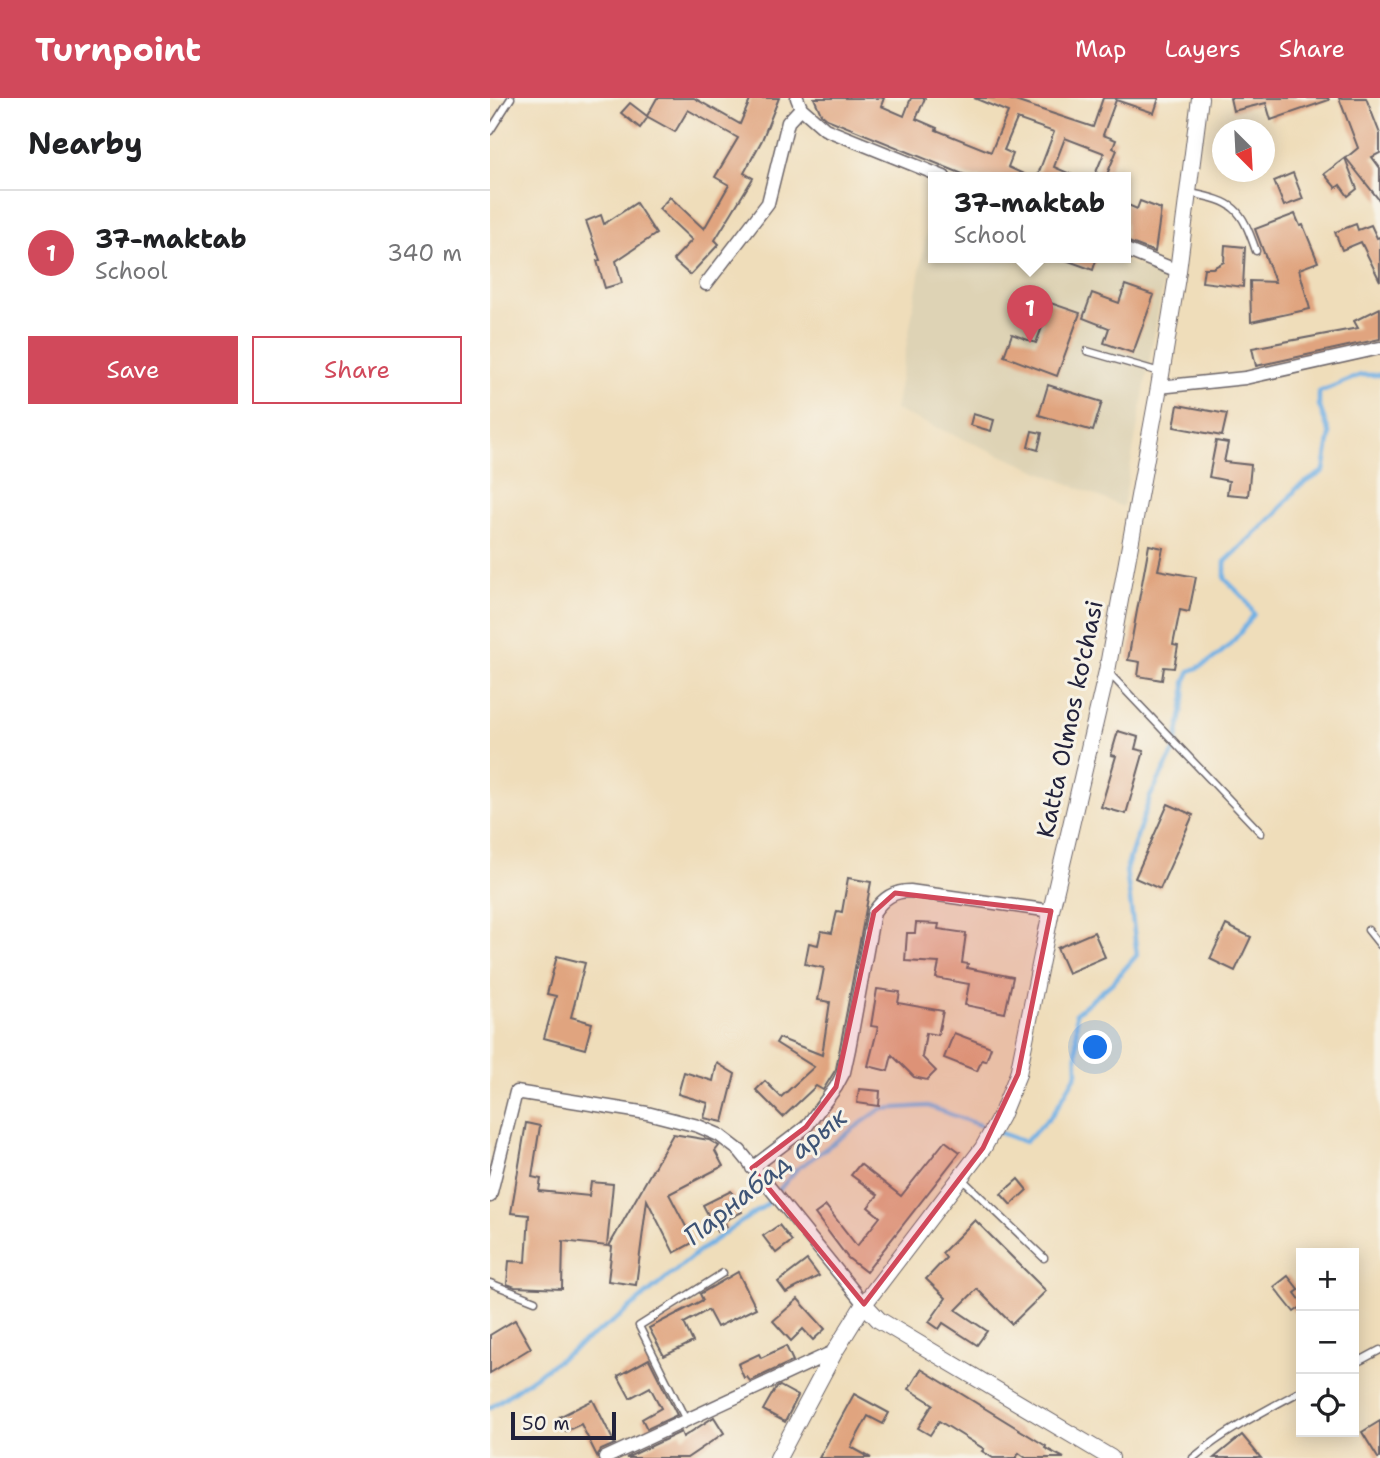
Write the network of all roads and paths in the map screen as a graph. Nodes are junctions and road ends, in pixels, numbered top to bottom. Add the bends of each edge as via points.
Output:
1 (511, 98) edge
2 (1200, 98) edge
3 (799, 103) edge
4 (490, 131) edge
5 (932, 172) edge
6 (1188, 193) junction
7 (1256, 251) dead end
8 (1131, 252) edge
9 (1178, 271) junction
10 (706, 284) dead end
11 (1380, 348) edge
12 (1087, 351) dead end
13 (1160, 379) junction
14 (1107, 671) junction
15 (1261, 834) dead end
16 (1051, 911) junction
17 (1368, 930) dead end
18 (1380, 945) edge
19 (752, 1168) junction
20 (961, 1177) junction
21 (490, 1196) edge
22 (1044, 1258) dead end
23 (723, 1273) dead end
24 (490, 1283) edge
25 (535, 1300) dead end
26 (864, 1304) junction
27 (835, 1350) junction
28 (1380, 1350) edge
29 (1359, 1361) edge
30 (1296, 1394) edge
31 (686, 1420) junction
32 (606, 1458) edge
33 (778, 1458) edge
34 (1111, 1458) edge
35 (1193, 1458) edge

1 - 4 lane
2 - 6 street, Katta Olmos ko'chasi
3 - 5 street via 825,129
3 - 10 street via 788,122 768,203
6 - 7 lane via 1221,199 1239,212
6 - 9 street, Katta Olmos ko'chasi
8 - 9 street
9 - 13 street, Katta Olmos ko'chasi
11 - 13 street via 1245,378
12 - 13 lane
13 - 14 street, Katta Olmos ko'chasi
14 - 15 lane
14 - 16 street, Katta Olmos ko'chasi
16 - 19 street via 910,891 886,898 874,912 844,1072 806,1127
16 - 20 street, Katta Olmos ko'chasi via 1018,1074 1001,1116
17 - 18 lane
19 - 21 street via 731,1143 698,1126 516,1091
19 - 26 street
20 - 22 lane
20 - 26 street, Katta Olmos ko'chasi
23 - 31 lane via 639,1326
24 - 25 lane
26 - 27 street, Katta Olmos ko'chasi
26 - 34 street via 879,1320
27 - 31 street
27 - 33 street, Katta Olmos ko'chasi
28 - 29 lane
30 - 35 lane
31 - 32 street

